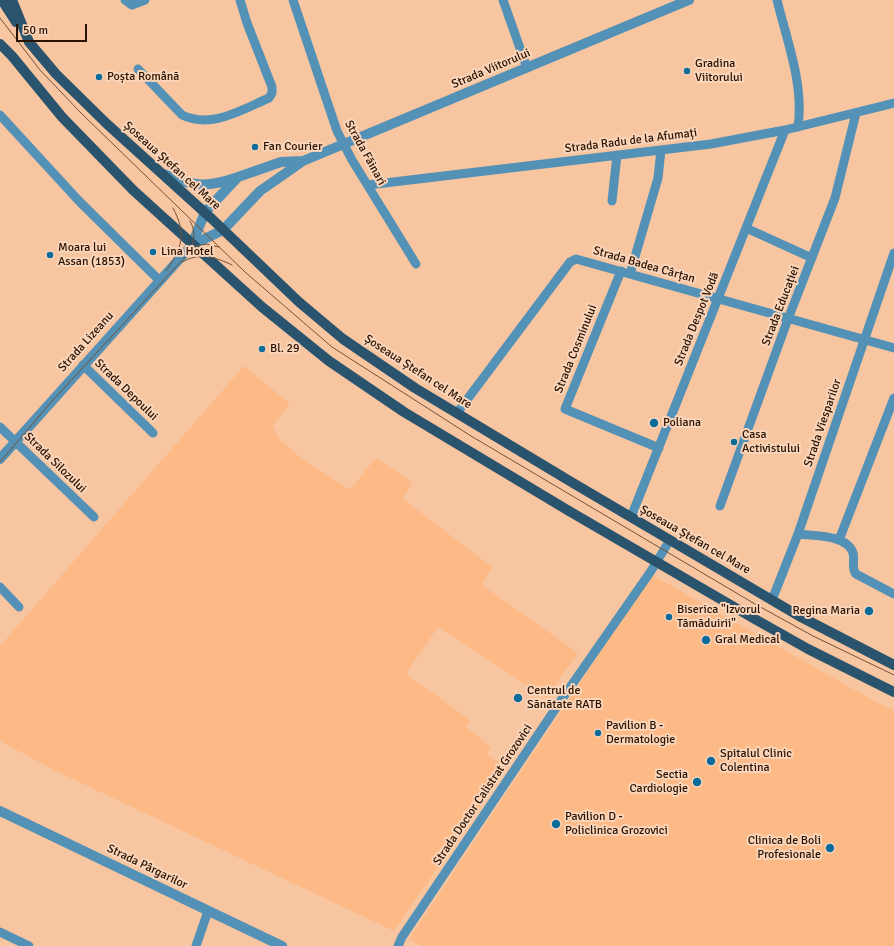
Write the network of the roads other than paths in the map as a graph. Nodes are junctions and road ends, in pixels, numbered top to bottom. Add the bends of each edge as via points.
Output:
1 (2, 0) edge
2 (12, 0) edge
3 (125, 0) edge
4 (145, 0) edge
5 (240, 0) edge
6 (294, 0) edge
7 (503, 0) edge
8 (689, 0) edge
9 (777, 0) edge
10 (0, 38) edge
11 (29, 42) junction
12 (0, 44) edge
13 (12, 56) junction
14 (527, 68) junction
15 (138, 69) dead end
16 (894, 103) edge
17 (856, 113) junction
18 (0, 115) edge
19 (798, 127) junction
20 (784, 130) junction
21 (343, 144) junction
22 (661, 150) junction
23 (617, 156) junction
24 (303, 161) junction
25 (158, 171) junction
26 (238, 177) junction
27 (368, 185) junction
28 (612, 201) dead end
29 (205, 212) junction
30 (746, 228) junction
31 (223, 230) junction
32 (192, 245) junction
33 (894, 253) edge
34 (812, 258) junction
35 (416, 264) dead end
36 (621, 271) junction
37 (630, 274) junction
38 (160, 281) junction
39 (719, 299) junction
40 (788, 319) junction
41 (865, 340) junction
42 (894, 348) edge
43 (83, 365) junction
44 (894, 398) edge
45 (457, 413) junction
46 (0, 427) edge
47 (153, 433) dead end
48 (15, 441) junction
49 (658, 448) junction
50 (0, 459) edge
51 (720, 506) dead end
52 (94, 517) dead end
53 (631, 517) junction
54 (798, 534) junction
55 (670, 540) junction
56 (839, 540) junction
57 (657, 562) junction
58 (0, 587) edge
59 (894, 594) edge
60 (772, 600) junction
61 (19, 607) dead end
62 (894, 665) edge
63 (894, 692) edge
64 (0, 811) edge
65 (208, 911) junction
66 (0, 932) edge
67 (29, 946) edge
68 (196, 946) edge
69 (282, 946) edge
70 (398, 946) edge

1 - 11 main road
2 - 11 main road, Șoseaua Ștefan cel Mare
3 - 4 street via 132,5
5 - 15 street via 272,88 269,98 220,119 210,121 190,118 182,115
6 - 21 street, Strada Făinari
7 - 14 street
8 - 14 street, Strada Viitorului
9 - 19 street via 800,92 801,110
10 - 13 main road
11 - 25 main road, Șoseaua Ștefan cel Mare via 56,74
12 - 13 main road
13 - 32 main road via 79,136
14 - 21 street, Strada Viitorului
16 - 17 street, Strada Radu de la Afumați
17 - 19 street, Strada Radu de la Afumați
17 - 34 street, Strada Educației via 840,182
18 - 38 street via 79,201
19 - 20 street, Strada Radu de la Afumați
20 - 22 street, Strada Radu de la Afumați via 711,144
20 - 30 street, Strada Despot Vodă
21 - 24 street, Strada Viitorului
21 - 27 street, Strada Făinari
22 - 23 street, Strada Radu de la Afumați
22 - 37 street via 658,178
23 - 27 street, Strada Radu de la Afumați
23 - 28 street
24 - 26 street, Strada Viitorului via 281,162
24 - 31 street, Strada Viitorului via 260,191
25 - 26 street via 192,185 216,184
25 - 29 main road, Șoseaua Ștefan cel Mare
26 - 29 street, Strada Viitorului
27 - 35 street, Strada Făinari
29 - 31 main road, Șoseaua Ștefan cel Mare
29 - 32 street
30 - 34 street
30 - 39 street, Strada Despot Vodă
31 - 32 street
31 - 45 main road, Șoseaua Ștefan cel Mare via 299,302 343,339 390,372
32 - 38 street, Strada Lizeanu
32 - 57 main road via 279,322 329,361 410,416
33 - 41 street, Strada Viesparilor
34 - 40 street, Strada Educației
36 - 37 street, Strada Badea Cârțan
36 - 45 street, Strada Badea Cârțan via 579,260 570,262
36 - 49 street, Strada Cosminului via 565,409
37 - 39 street, Strada Badea Cârțan
38 - 43 street, Strada Lizeanu
39 - 40 street, Strada Badea Cârțan
39 - 49 street, Strada Despot Vodă
40 - 41 street, Strada Badea Cârțan
40 - 51 street, Strada Educației
41 - 42 street, Strada Badea Cârțan
41 - 54 street, Strada Viesparilor
43 - 47 street, Strada Depoului
43 - 48 street, Strada Lizeanu
44 - 56 street
45 - 53 main road, Șoseaua Ștefan cel Mare
46 - 48 street, Strada Silozului
48 - 50 street, Strada Lizeanu
48 - 52 street, Strada Silozului
49 - 53 street, Strada Despot Vodă
53 - 55 main road, Șoseaua Ștefan cel Mare
54 - 56 street
54 - 60 street, Strada Viesparilor
55 - 57 street, Strada Doctor Calistrat Grozovici
55 - 60 main road, Șoseaua Ștefan cel Mare
56 - 59 street via 852,551 856,574
57 - 63 main road via 778,632
57 - 70 street, Strada Doctor Calistrat Grozovici via 564,696
58 - 61 street
60 - 62 main road, Șoseaua Ștefan cel Mare
64 - 65 street, Strada Pârgarilor
65 - 68 street
65 - 69 street, Strada Pârgarilor
66 - 67 street

